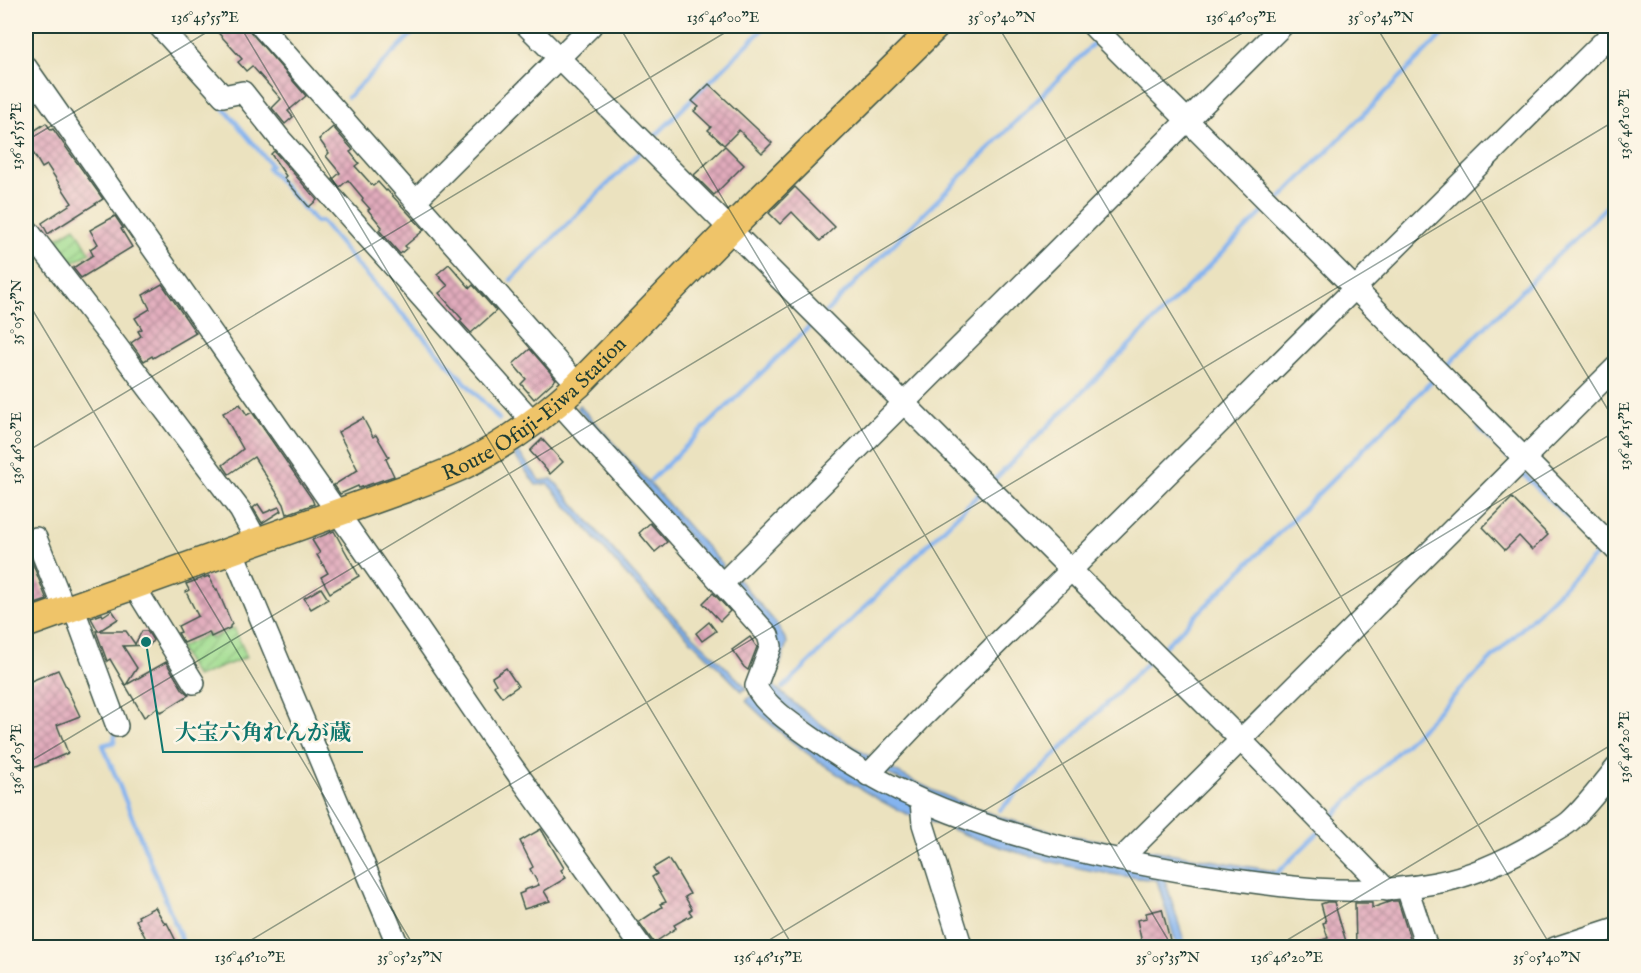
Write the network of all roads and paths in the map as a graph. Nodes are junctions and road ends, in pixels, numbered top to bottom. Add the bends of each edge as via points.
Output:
1 (159, 26) edge
2 (261, 26) edge
3 (527, 26) edge
4 (591, 26) edge
5 (936, 26) edge
6 (1093, 26) edge
7 (1282, 26) edge
8 (1616, 29) edge
9 (558, 57) junction
10 (26, 67) edge
11 (1187, 120) junction
12 (414, 201) junction
13 (26, 228) edge
14 (731, 228) junction
15 (1354, 288) junction
16 (1616, 367) edge
17 (568, 394) junction
18 (903, 403) junction
19 (533, 422) junction
20 (1524, 458) junction
21 (338, 512) junction
22 (36, 538) dead end
23 (244, 546) junction
24 (1616, 550) edge
25 (1071, 570) junction
26 (722, 584) junction
27 (134, 586) junction
28 (69, 609) junction
29 (26, 624) edge
30 (194, 683) dead end
31 (117, 726) dead end
32 (1240, 739) junction
33 (874, 769) junction
34 (1614, 770) edge
35 (921, 801) junction
36 (1120, 860) junction
37 (1397, 889) junction
38 (1616, 928) edge
39 (399, 948) edge
40 (642, 948) edge
41 (962, 948) edge
42 (1427, 948) edge
43 (1555, 948) edge

1 - 19 street via 222,96 243,92 281,140
2 - 12 street
3 - 9 street
4 - 9 street
5 - 14 main road, Route Ofuji-Eiwa Station
6 - 11 street
7 - 11 street
8 - 15 street
9 - 12 street
9 - 14 street
10 - 21 street
11 - 15 street
11 - 18 street
12 - 17 street
13 - 23 street via 240,510
14 - 17 main road, Route Ofuji-Eiwa Station
14 - 18 street
15 - 20 street
15 - 25 street
16 - 20 street
17 - 19 main road, Route Ofuji-Eiwa Station
17 - 26 street
18 - 25 street
18 - 26 street
19 - 21 main road, Route Ofuji-Eiwa Station via 464,465
20 - 24 street
20 - 32 street
21 - 23 main road, Route Ofuji-Eiwa Station
21 - 40 street
22 - 28 street
23 - 27 main road, Route Ofuji-Eiwa Station
23 - 39 street
25 - 32 street
25 - 33 street
26 - 33 street via 770,639 756,686 760,694 833,754
27 - 28 main road, Route Ofuji-Eiwa Station
27 - 30 street
28 - 29 main road, Route Ofuji-Eiwa Station
28 - 31 street
32 - 36 street
32 - 37 street
33 - 35 street
34 - 37 street via 1569,822 1532,844 1478,872
35 - 36 street via 1043,844
35 - 41 street via 923,824
36 - 37 street via 1278,887 1319,891
37 - 42 street
38 - 43 street

